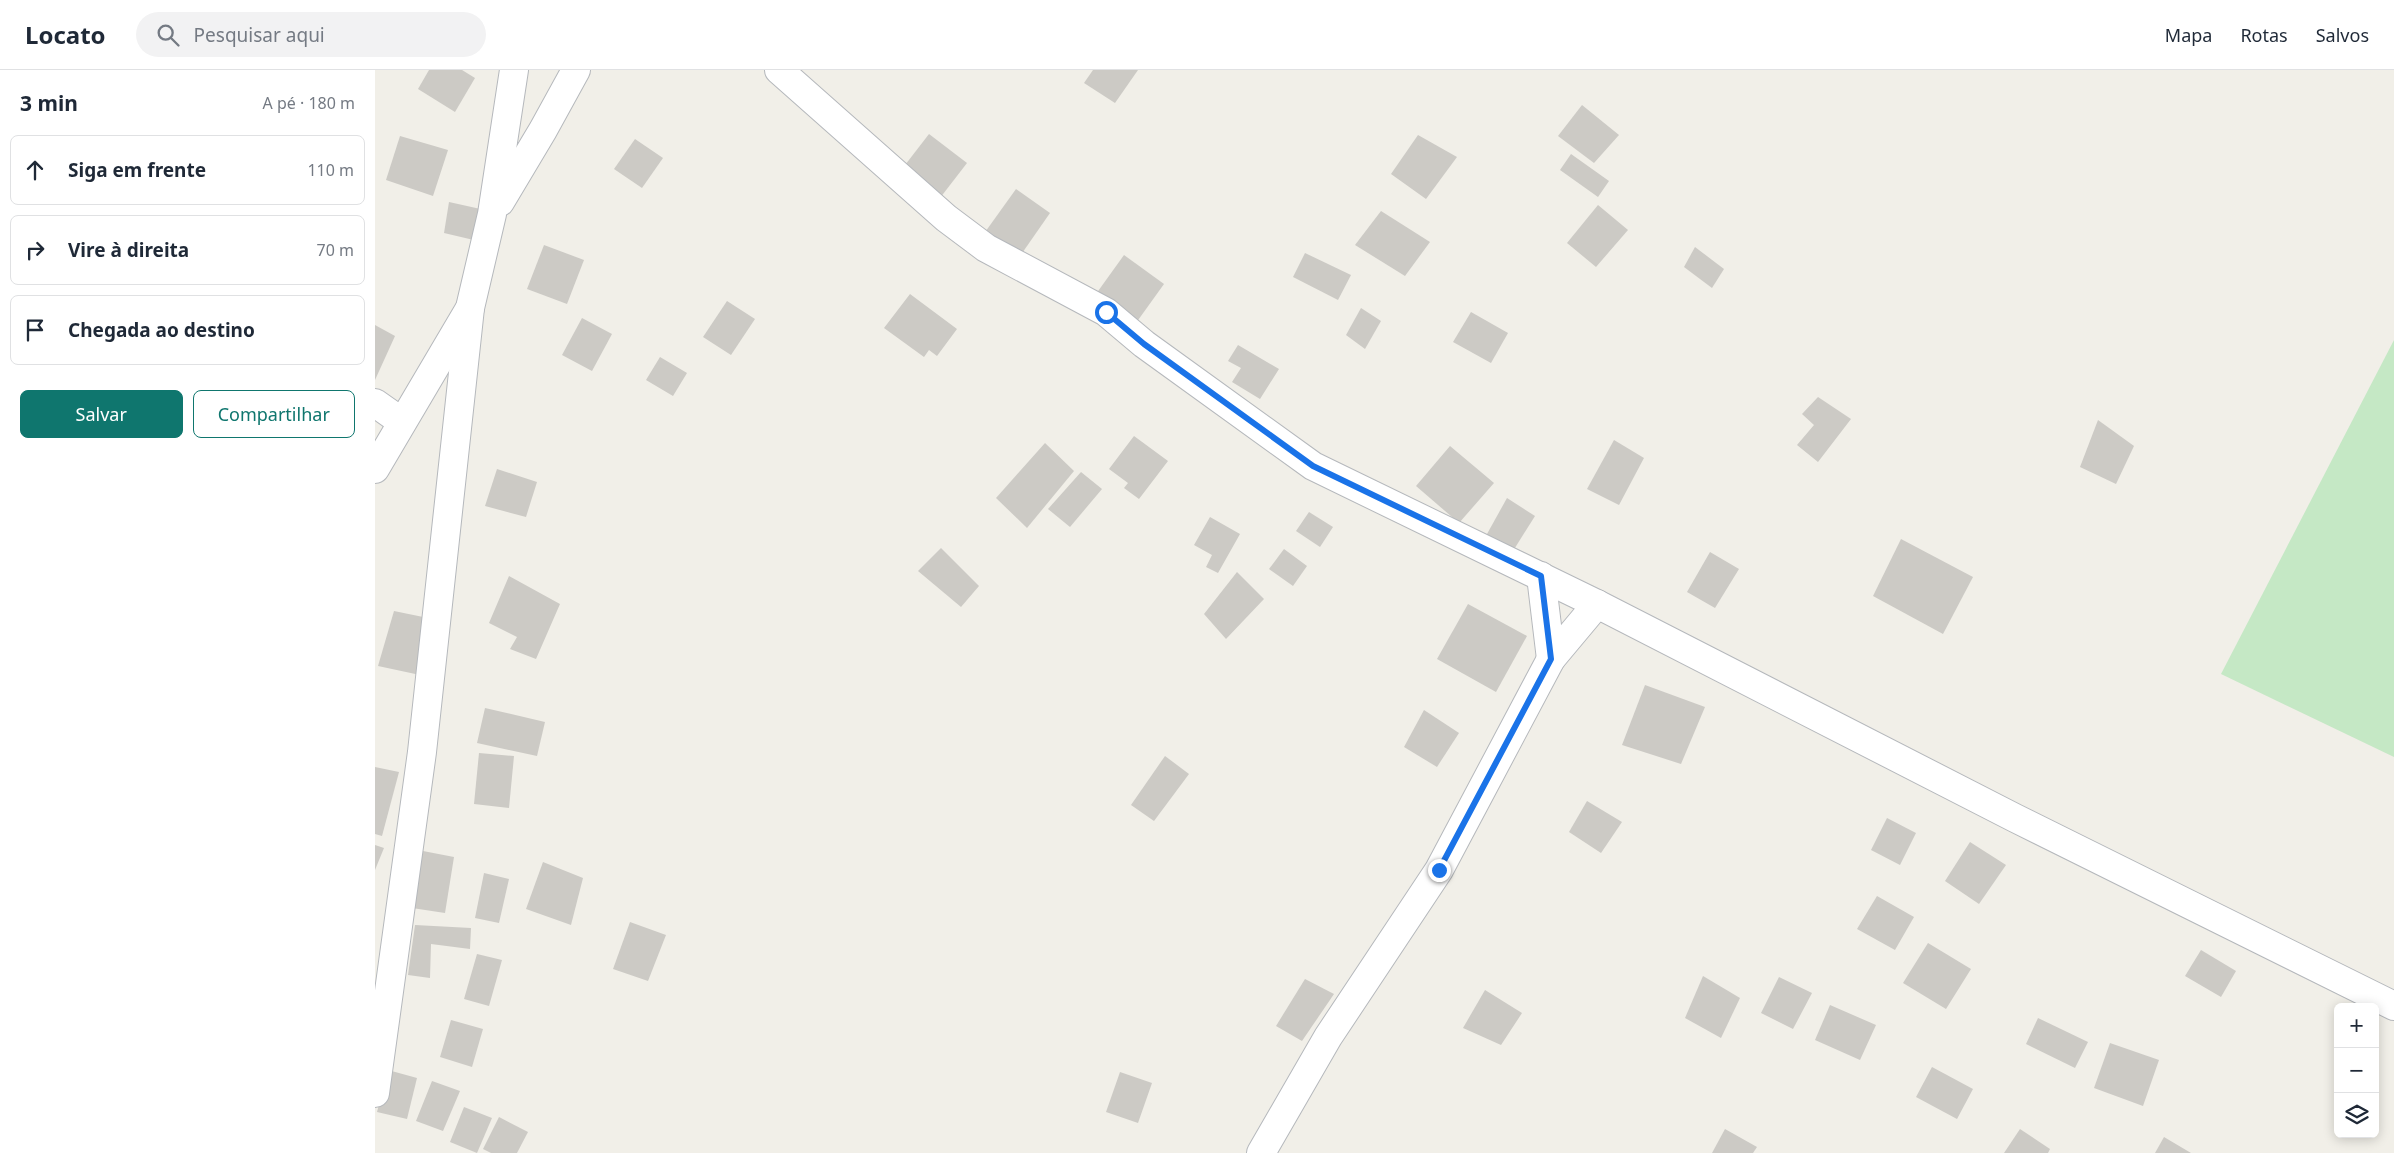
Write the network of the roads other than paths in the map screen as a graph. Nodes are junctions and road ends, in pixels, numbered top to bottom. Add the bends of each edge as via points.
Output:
1 (514, 70) edge
2 (576, 70) edge
3 (779, 70) edge
4 (492, 214) junction
5 (470, 308) junction
6 (375, 403) edge
7 (402, 422) junction
8 (375, 469) edge
9 (1541, 576) junction
10 (1597, 604) junction
11 (1551, 659) junction
12 (2394, 1006) edge
13 (375, 1093) edge
14 (1261, 1153) edge

1 - 4 street
2 - 4 street
3 - 9 street via 946,218 987,248 1106,312 1144,344 1313,466
4 - 5 street
5 - 7 street
5 - 13 street via 422,752
6 - 7 street
7 - 8 street
9 - 10 street
9 - 11 street
10 - 11 street
10 - 12 street via 2015,818
11 - 14 street via 1439,870 1328,1037

